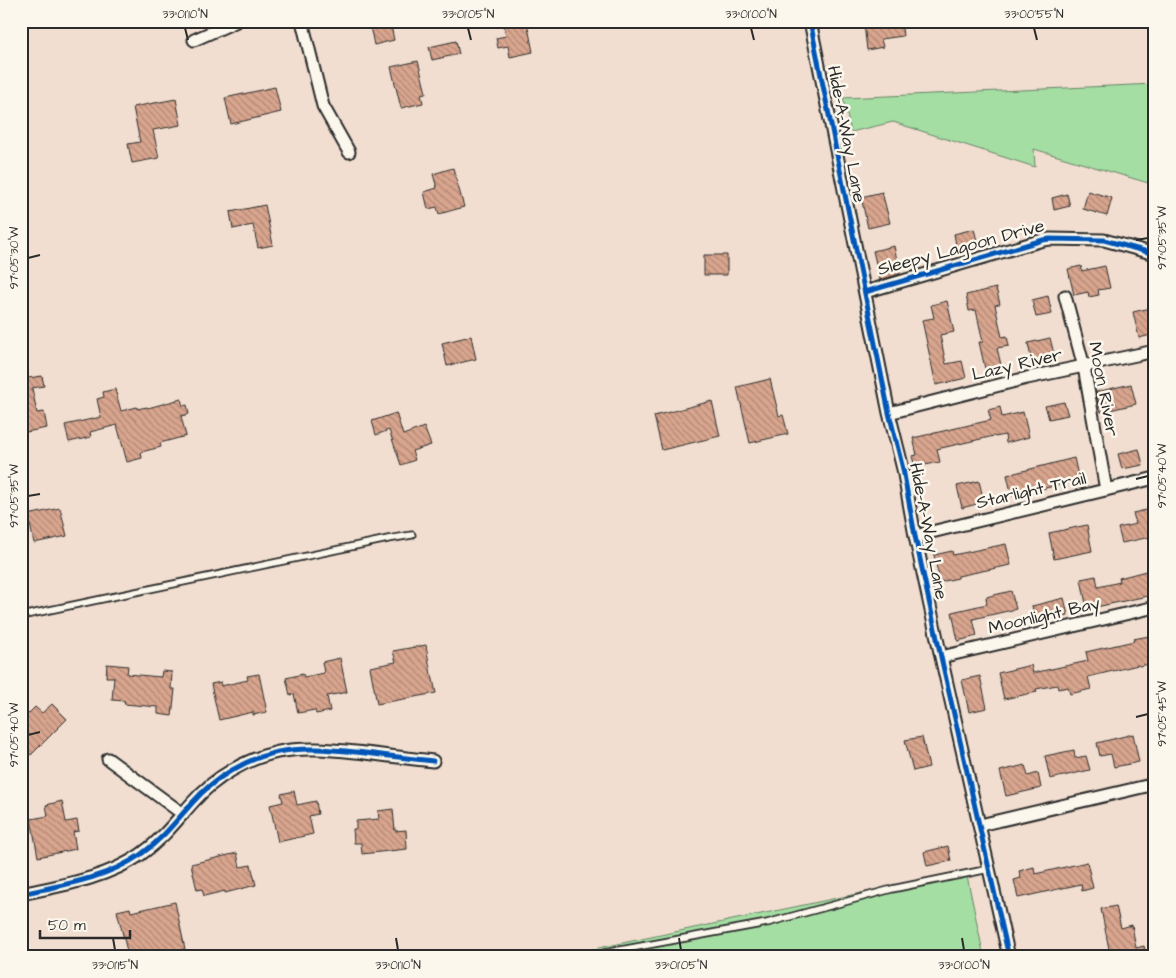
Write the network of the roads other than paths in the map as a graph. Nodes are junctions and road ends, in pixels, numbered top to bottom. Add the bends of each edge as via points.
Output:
1 (238, 21) edge
2 (302, 21) edge
3 (810, 21) edge
4 (194, 40) dead end
5 (349, 152) dead end
6 (1155, 254) edge
7 (865, 292) junction
8 (1065, 296) dead end
9 (1155, 351) edge
10 (1084, 367) junction
11 (889, 413) junction
12 (1155, 478) edge
13 (1106, 490) junction
14 (412, 536) dead end
15 (915, 536) junction
16 (1155, 607) edge
17 (21, 616) edge
18 (941, 657) junction
19 (108, 759) dead end
20 (433, 761) dead end
21 (1155, 784) edge
22 (183, 814) junction
23 (980, 825) junction
24 (989, 869) junction
25 (21, 894) edge
26 (600, 957) edge
27 (1009, 957) edge

1 - 4 street
2 - 5 street via 324,106
3 - 7 street, Hide-A-Way Lane
6 - 7 street, Sleepy Lagoon Drive via 1104,240 1042,240
7 - 11 street, Hide-A-Way Lane
8 - 10 street, Moon River
9 - 10 street, Lazy River
10 - 11 street, Lazy River
10 - 13 street, Moon River
11 - 15 street, Hide-A-Way Lane
12 - 13 street, Starlight Trail
13 - 15 street, Starlight Trail
14 - 17 lane
15 - 18 street, Hide-A-Way Lane
16 - 18 street, Moonlight Bay
18 - 23 street, Hide-A-Way Lane
19 - 22 street
20 - 22 street via 325,748 277,752 228,773 200,795
21 - 23 street
22 - 25 street via 151,847 114,870
23 - 24 street, Hide-A-Way Lane
24 - 26 lane via 892,889 767,923 604,953
24 - 27 street, Hide-A-Way Lane

